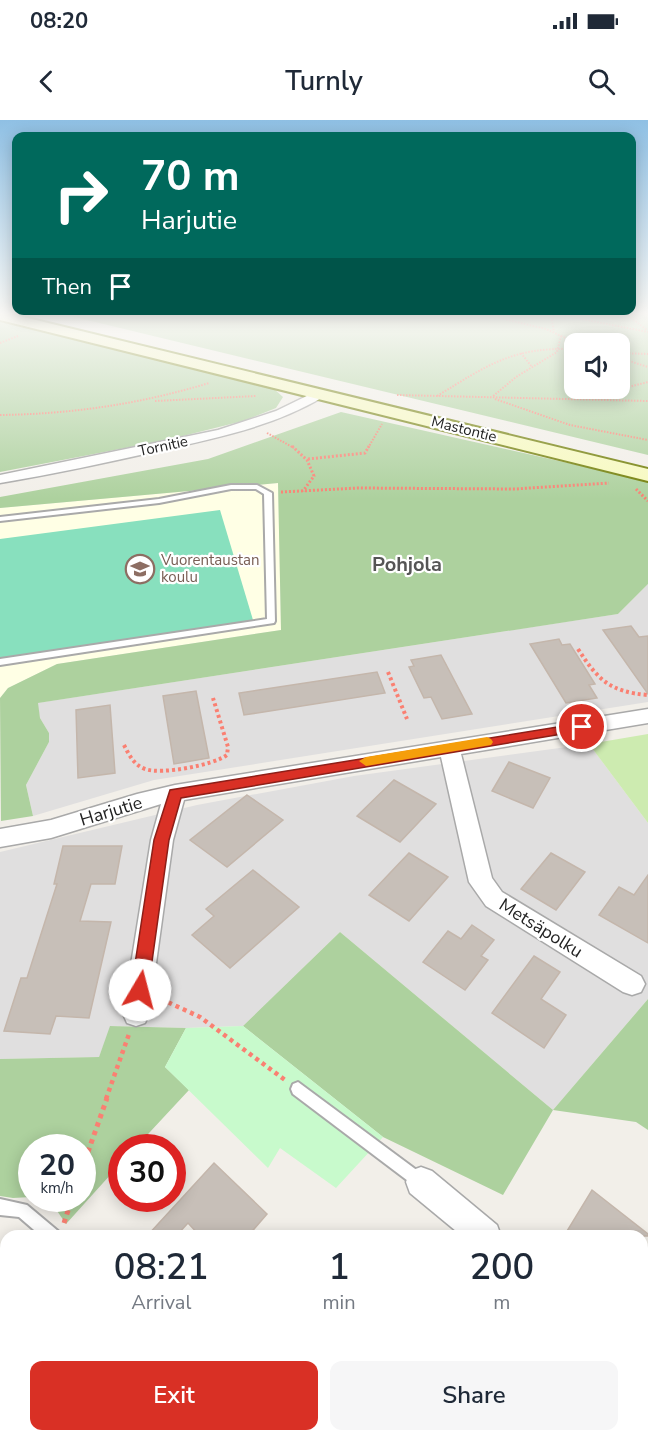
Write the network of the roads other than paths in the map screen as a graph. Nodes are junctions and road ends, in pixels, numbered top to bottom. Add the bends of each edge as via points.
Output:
1 (245, 376) edge
2 (319, 393) junction
3 (648, 475) edge
4 (0, 479) edge
5 (0, 519) edge
6 (0, 662) edge
7 (648, 716) edge
8 (448, 748) junction
9 (175, 793) junction
10 (0, 838) edge
11 (632, 984) dead end
12 (136, 1014) road end
13 (298, 1089) road end
14 (421, 1182) joint
15 (0, 1207) edge
16 (56, 1230) edge
17 (479, 1230) edge

1 - 2 main road, Mastontie
2 - 3 main road, Mastontie
2 - 4 street, Tornitie via 294,409 247,426
5 - 6 lane via 159,501 231,487 257,488 268,493 271,621
7 - 8 street, Harjutie
8 - 9 street, Harjutie
8 - 11 street, Metsäpolku via 482,882 494,899
9 - 10 street, Harjutie via 51,829
9 - 12 street via 162,840
13 - 14 lane
14 - 17 street
15 - 16 lane via 22,1210

